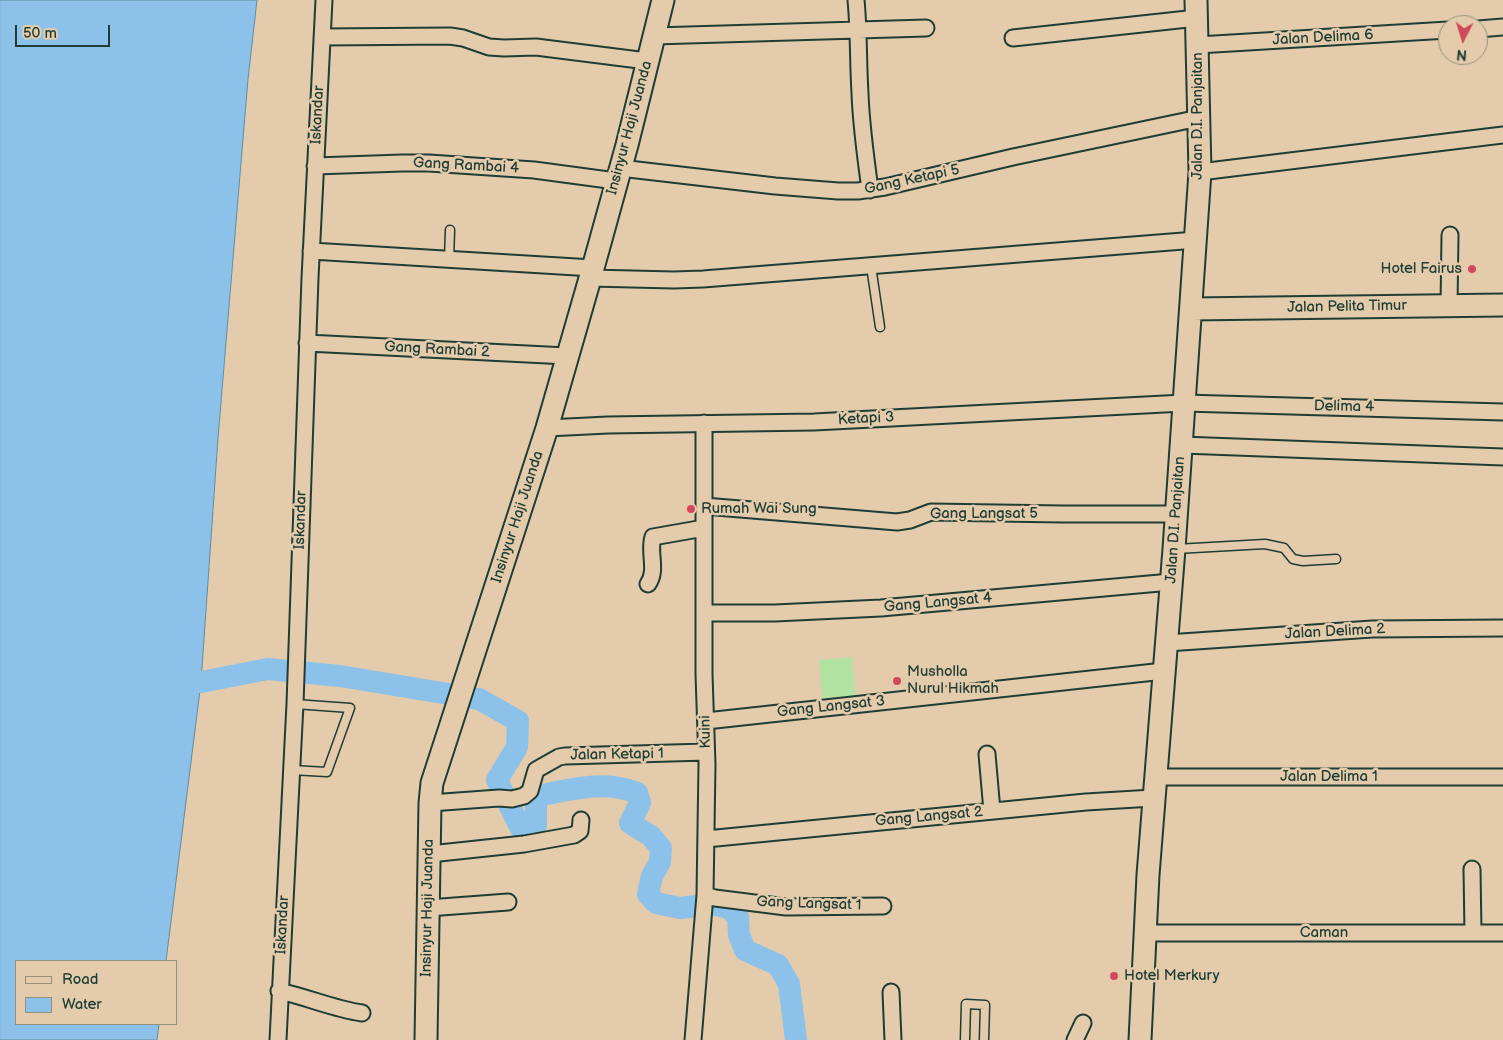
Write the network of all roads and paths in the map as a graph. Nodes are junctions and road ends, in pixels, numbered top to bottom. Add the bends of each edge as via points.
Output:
1 (324, 0) edge
2 (663, 0) edge
3 (856, 0) edge
4 (1197, 9) edge
5 (1503, 27) edge
6 (926, 28) dead end
7 (1488, 28) edge
8 (859, 30) junction
9 (1438, 31) edge
10 (654, 36) junction
11 (322, 37) junction
12 (1013, 38) dead end
13 (1198, 45) junction
14 (648, 61) junction
15 (1199, 118) junction
16 (1503, 135) edge
17 (315, 166) junction
18 (1200, 172) junction
19 (618, 175) junction
20 (870, 190) junction
21 (450, 230) dead end
22 (1450, 234) dead end
23 (1196, 240) junction
24 (311, 251) junction
25 (449, 260) junction
26 (871, 266) junction
27 (592, 273) junction
28 (1503, 305) edge
29 (1449, 306) junction
30 (1191, 309) junction
31 (880, 327) dead end
32 (308, 344) junction
33 (567, 356) junction
34 (1184, 403) junction
35 (1503, 412) edge
36 (704, 423) junction
37 (547, 428) junction
38 (1182, 446) junction
39 (1503, 457) edge
40 (704, 506) junction
41 (1176, 514) junction
42 (704, 528) junction
43 (1174, 549) junction
44 (1336, 559) dead end
45 (1172, 582) junction
46 (648, 584) dead end
47 (705, 613) junction
48 (1503, 628) edge
49 (1167, 643) junction
50 (1164, 671) junction
51 (295, 698) junction
52 (706, 721) junction
53 (706, 752) junction
54 (987, 754) dead end
55 (291, 770) junction
56 (1155, 777) junction
57 (1503, 777) edge
58 (1153, 798) junction
59 (430, 803) junction
60 (992, 811) junction
61 (581, 820) dead end
62 (706, 839) junction
63 (430, 854) junction
64 (1472, 869) dead end
65 (508, 902) dead end
66 (705, 903) junction
67 (883, 906) dead end
68 (428, 908) junction
69 (1144, 933) junction
70 (1503, 933) edge
71 (1473, 934) junction
72 (279, 991) junction
73 (891, 992) dead end
74 (362, 1013) dead end
75 (1084, 1023) dead end
76 (278, 1040) edge
77 (426, 1040) edge
78 (693, 1040) edge
79 (893, 1040) edge
80 (965, 1040) edge
81 (984, 1040) edge
82 (1074, 1040) edge
83 (1140, 1040) edge

1 - 11 street, Iskandar
2 - 10 street, Insinyur Haji Juanda
3 - 8 street
4 - 12 street
4 - 13 street, Jalan D.I. Panjaitan
5 - 7 street
6 - 8 street
8 - 10 street
8 - 20 street via 862,123
9 - 13 street, Jalan Delima 6
10 - 14 street, Insinyur Haji Juanda
11 - 14 street via 450,36 489,47 536,47
11 - 17 street, Iskandar
13 - 15 street, Jalan D.I. Panjaitan
14 - 19 street, Insinyur Haji Juanda
15 - 18 street, Jalan D.I. Panjaitan
15 - 20 street, Gang Ketapi 5
16 - 18 street
17 - 19 street, Gang Rambai 4 via 402,162
17 - 24 street, Iskandar
18 - 23 street, Jalan D.I. Panjaitan
19 - 20 street, Gang Ketapi 5 via 838,191
19 - 27 street, Insinyur Haji Juanda
21 - 25 lane
22 - 29 street
23 - 26 street
23 - 30 street, Jalan D.I. Panjaitan
24 - 25 street
24 - 32 street, Iskandar
25 - 27 street
26 - 27 street via 689,279
26 - 31 lane
27 - 33 street, Insinyur Haji Juanda
28 - 29 street, Jalan Pelita Timur
29 - 30 street, Jalan Pelita Timur
30 - 34 street, Jalan D.I. Panjaitan
32 - 33 street, Gang Rambai 2
32 - 51 street, Iskandar
33 - 37 street, Insinyur Haji Juanda
34 - 35 street, Delima 4
34 - 36 street, Ketapi 3 via 814,422
34 - 38 street, Jalan D.I. Panjaitan
36 - 37 street, Ketapi 3
36 - 40 street, Kuini
37 - 59 street, Insinyur Haji Juanda via 434,776
38 - 39 street
38 - 41 street, Jalan D.I. Panjaitan
40 - 41 street, Gang Langsat 5 via 897,522 931,512
40 - 42 street, Kuini
41 - 43 street, Jalan D.I. Panjaitan
42 - 46 street via 653,537 653,574
42 - 47 street, Kuini
43 - 44 lane via 1265,544 1284,548 1293,559
43 - 45 street, Jalan D.I. Panjaitan
45 - 47 street, Gang Langsat 4 via 881,608
45 - 49 street, Jalan D.I. Panjaitan
47 - 52 street, Kuini
48 - 49 street, Jalan Delima 2 via 1372,629
49 - 50 street, Jalan D.I. Panjaitan
50 - 52 street, Gang Langsat 3
50 - 56 street, Jalan D.I. Panjaitan
51 - 55 street, Iskandar
51 - 55 lane via 350,708 327,772
52 - 53 street, Kuini
53 - 59 street, Jalan Ketapi 1 via 559,757 536,770 528,794 505,799
53 - 62 street, Kuini
54 - 60 street
55 - 72 street, Iskandar
56 - 57 street, Jalan Delima 1
56 - 58 street, Jalan D.I. Panjaitan
58 - 60 street, Gang Langsat 2
58 - 69 street, Jalan D.I. Panjaitan
59 - 63 street, Insinyur Haji Juanda
60 - 62 street, Gang Langsat 2
61 - 63 street via 580,831 574,835
62 - 66 street, Kuini
63 - 68 street, Insinyur Haji Juanda
64 - 71 street
65 - 68 street
66 - 67 street, Gang Langsat 1 via 719,899 786,907
66 - 78 street, Kuini
68 - 77 street, Insinyur Haji Juanda
69 - 71 street, Caman
69 - 83 street, Jalan D.I. Panjaitan
70 - 71 street, Caman
72 - 74 street
72 - 76 street, Iskandar
73 - 79 street
75 - 82 street
80 - 81 lane via 966,1004 985,1005

